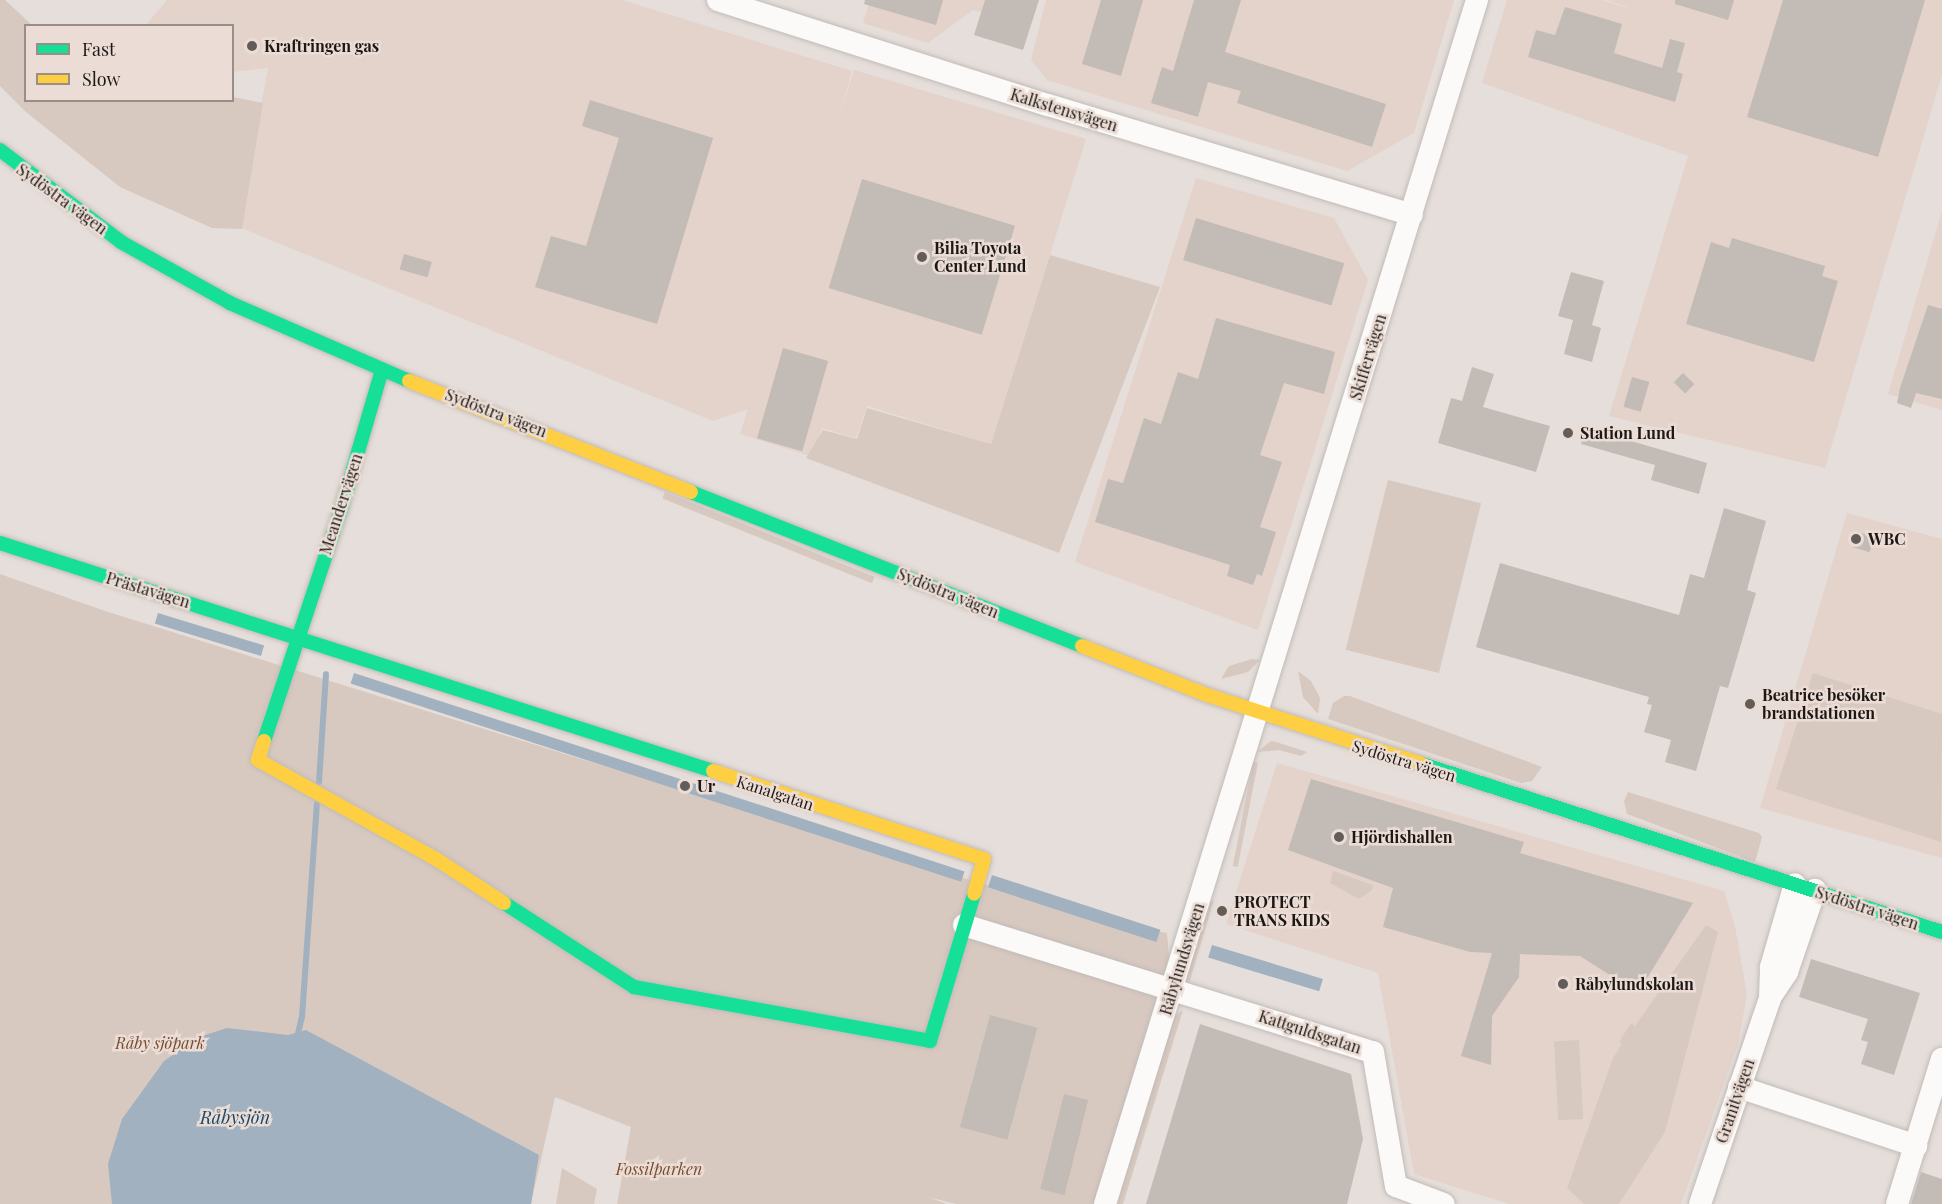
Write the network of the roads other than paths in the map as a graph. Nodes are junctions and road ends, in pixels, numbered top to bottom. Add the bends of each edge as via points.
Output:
1 (718, 0) edge
2 (1477, 0) edge
3 (0, 150) edge
4 (1412, 214) junction
5 (382, 370) junction
6 (0, 543) edge
7 (296, 636) junction
8 (1258, 714) junction
9 (330, 800) joint
10 (1805, 887) junction
11 (967, 916) junction
12 (1942, 932) edge
13 (1172, 988) junction
14 (1942, 1059) edge
15 (1739, 1088) junction
16 (1916, 1146) junction
17 (1106, 1204) edge
18 (1444, 1204) edge
19 (1700, 1204) edge
20 (1897, 1204) edge

1 - 4 street, Kalkstensvägen via 1048,105
2 - 4 street, Skiffervägen
3 - 5 street, Sydöstra vägen via 21,170 121,242 230,303
4 - 8 street, Skiffervägen
5 - 7 street, Meandervägen via 341,510
5 - 8 street, Sydöstra vägen
6 - 7 street, Prästavägen
7 - 9 street, Meandervägen via 258,760
7 - 11 street, Kanalgatan via 984,859
8 - 10 street, Sydöstra vägen
8 - 13 street, Råbylundsvägen
9 - 11 street, Kanalgatan via 436,859 634,987 930,1041
10 - 12 street, Sydöstra vägen
10 - 15 street, Granitvägen via 1787,972 1770,998
11 - 13 street
13 - 17 street, Råbylundsvägen
13 - 18 street, Kattguldsgatan via 1373,1052 1396,1186
14 - 16 street
15 - 16 street
15 - 19 street, Granitvägen
16 - 20 street

